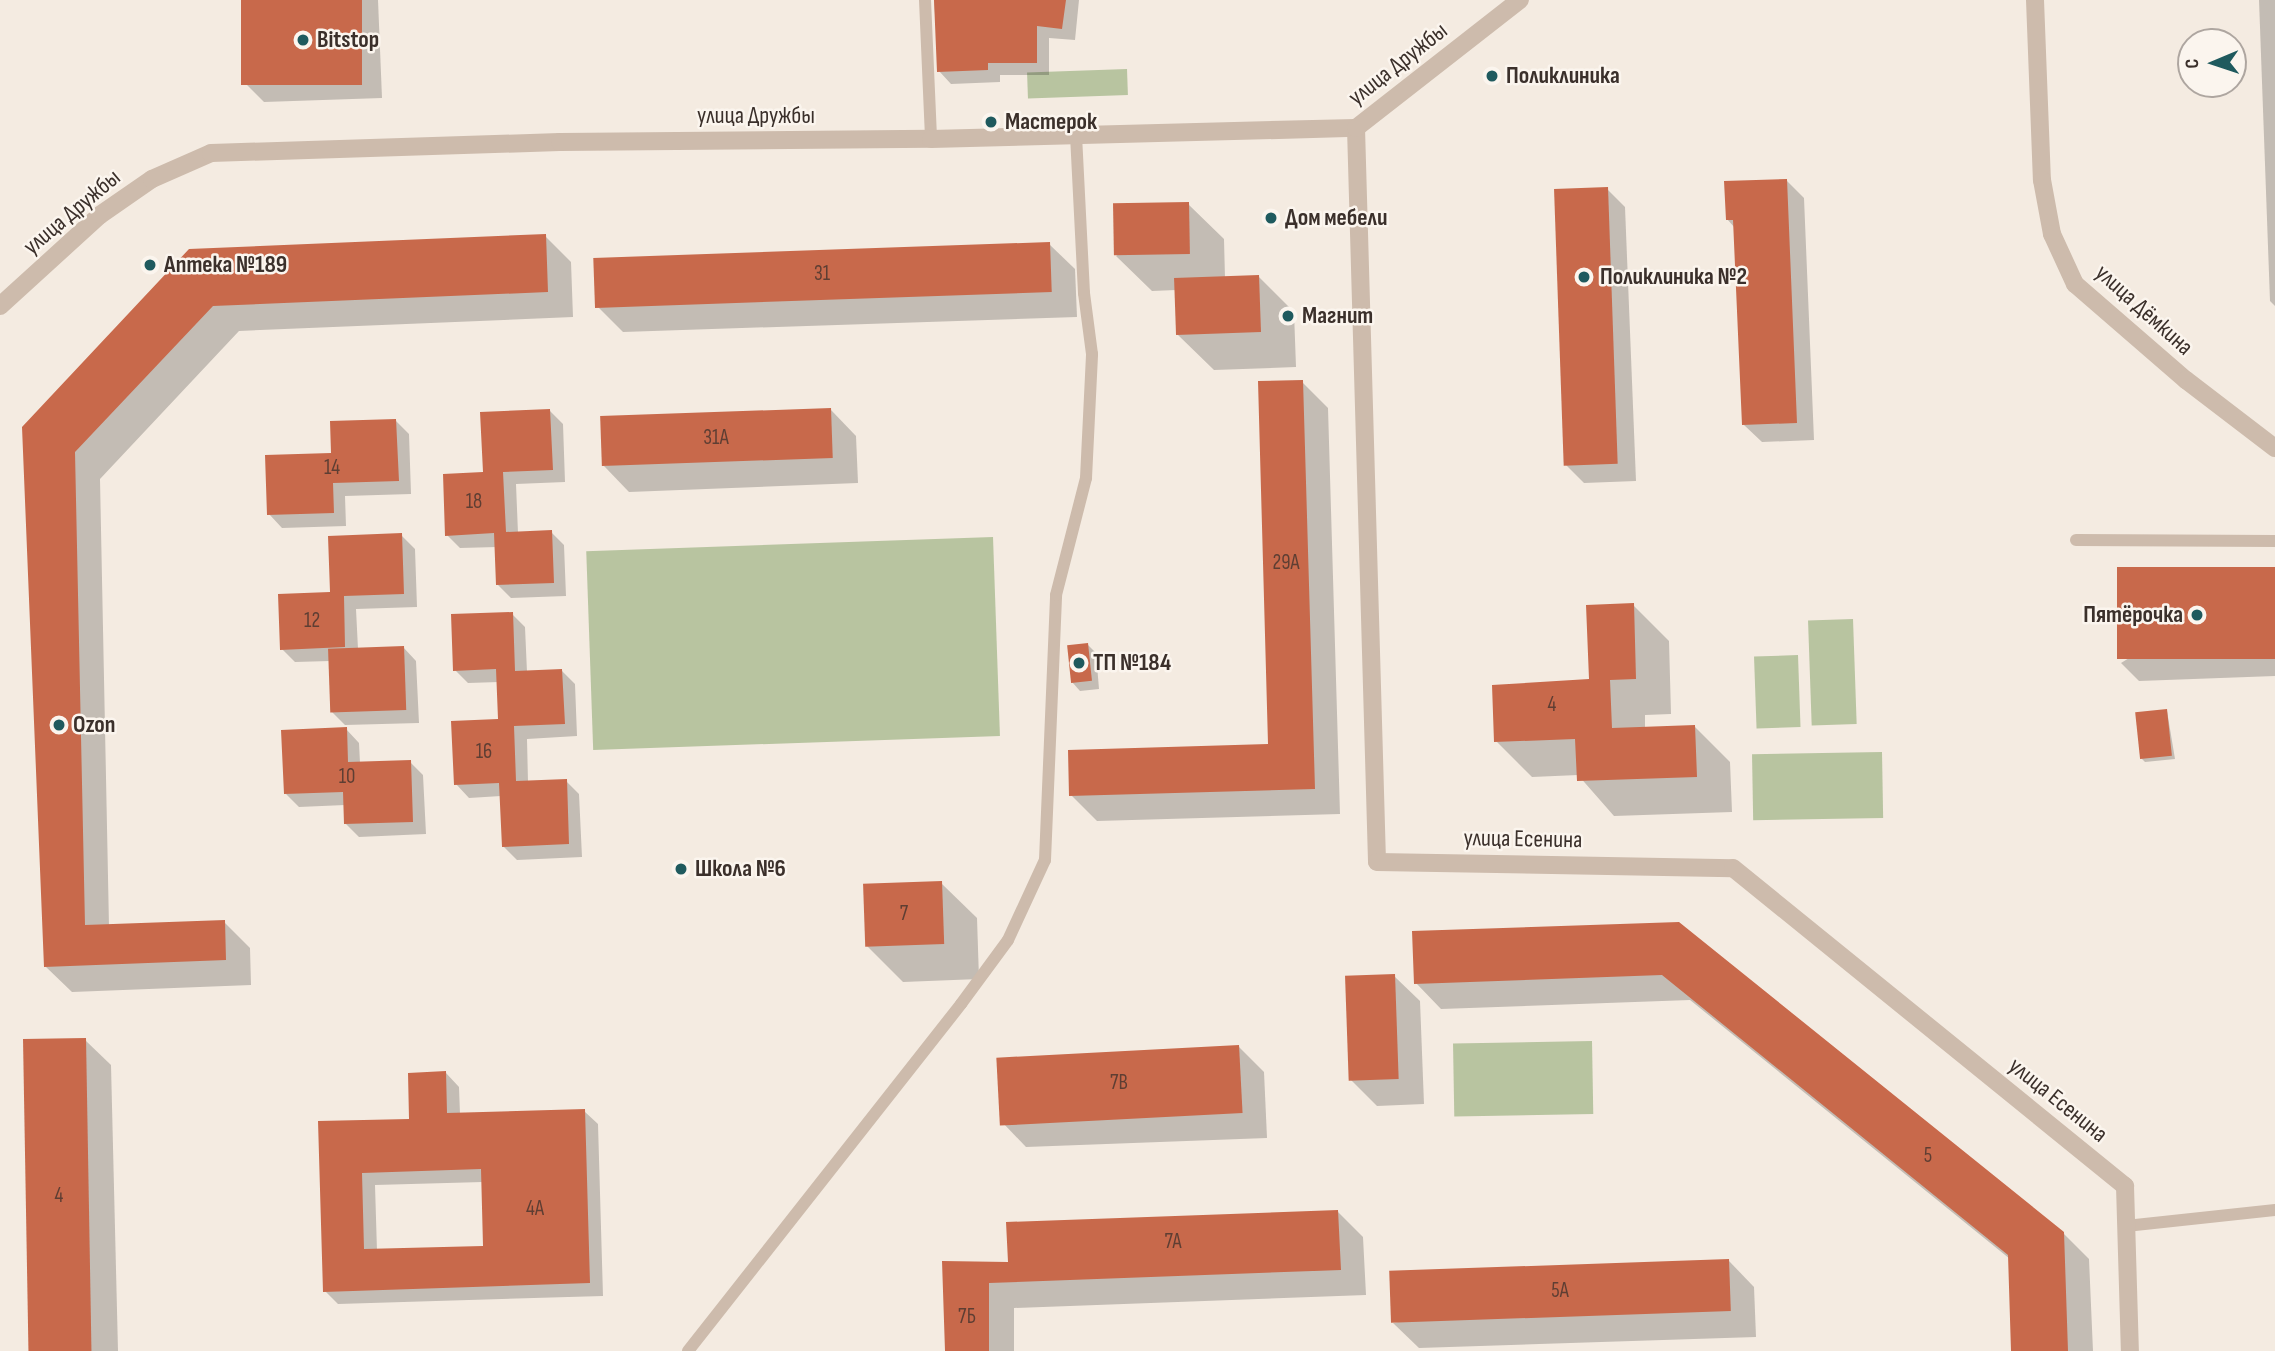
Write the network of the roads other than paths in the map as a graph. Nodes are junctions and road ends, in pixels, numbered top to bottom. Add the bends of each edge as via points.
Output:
1 (925, 0) edge
2 (1520, 0) edge
3 (2035, 0) edge
4 (1356, 128) junction
5 (1076, 137) junction
6 (931, 139) junction
7 (0, 306) edge
8 (2275, 448) edge
9 (2076, 540) dead end
10 (2275, 541) edge
11 (2275, 1210) edge
12 (2126, 1226) junction
13 (688, 1351) edge
14 (2130, 1351) edge

1 - 6 lane
2 - 4 street, улица Дружбы
3 - 8 street, улица Дёмкина via 2042,180 2052,234 2075,284 2186,380
4 - 5 street, улица Дружбы
4 - 12 street, улица Есенина via 1377,862 1733,868 2125,1186
5 - 6 street, улица Дружбы
5 - 13 lane via 1092,354 1086,478 1056,595 1045,860 1008,940
6 - 7 street, улица Дружбы via 560,142 211,153 152,178 100,215
9 - 10 lane
11 - 12 lane
12 - 14 street, улица Есенина

